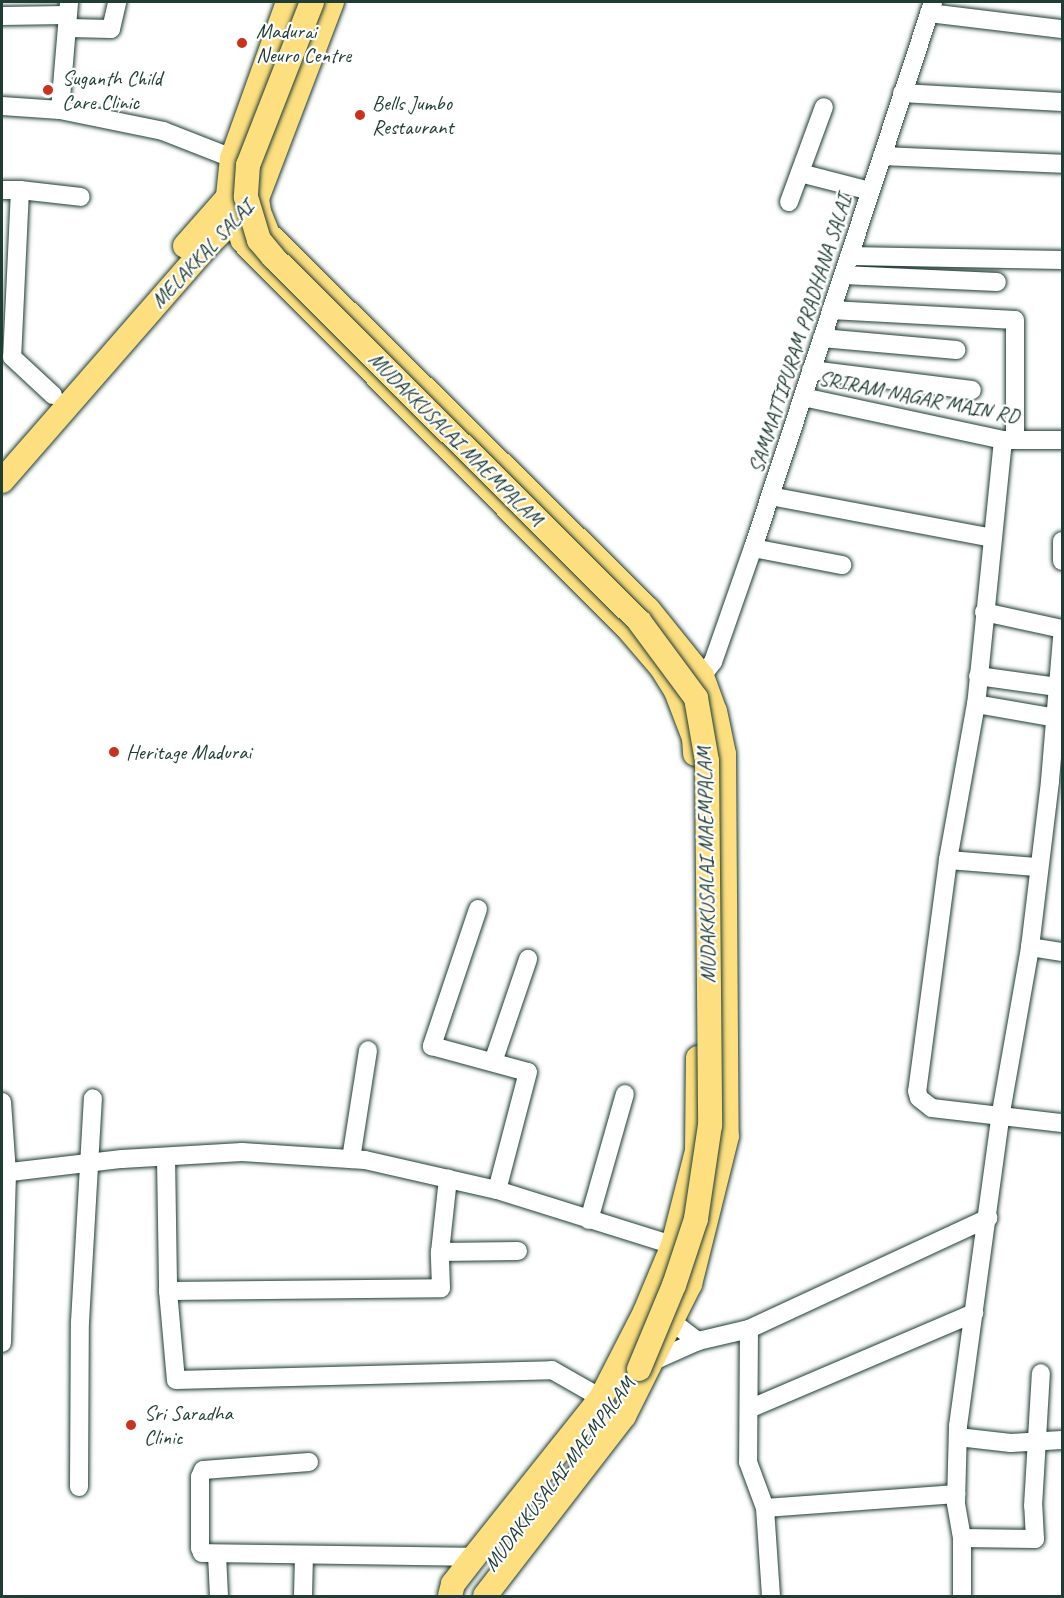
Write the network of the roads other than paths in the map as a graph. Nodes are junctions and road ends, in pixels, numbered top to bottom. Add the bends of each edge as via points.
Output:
1 (117, 2) edge
2 (288, 2) edge
3 (312, 2) edge
4 (332, 2) edge
5 (931, 7) edge
6 (68, 15) edge
7 (2, 16) edge
8 (1062, 29) edge
9 (902, 93) junction
10 (1062, 102) edge
11 (2, 106) edge
12 (824, 107) dead end
13 (60, 110) junction
14 (882, 156) junction
15 (232, 158) junction
16 (1062, 164) edge
17 (800, 173) junction
18 (2, 190) edge
19 (21, 190) junction
20 (870, 191) junction
21 (81, 197) dead end
22 (257, 198) junction
23 (789, 202) dead end
24 (230, 207) junction
25 (849, 256) junction
26 (1062, 260) edge
27 (843, 275) junction
28 (997, 282) dead end
29 (831, 310) junction
30 (822, 338) junction
31 (956, 350) dead end
32 (811, 370) junction
33 (972, 390) dead end
34 (53, 395) junction
35 (803, 397) junction
36 (1009, 440) junction
37 (1062, 440) edge
38 (2, 456) edge
39 (2, 481) edge
40 (770, 496) junction
41 (992, 538) junction
42 (1062, 541) edge
43 (753, 548) junction
44 (1062, 561) edge
45 (842, 565) dead end
46 (984, 612) junction
47 (1062, 628) edge
48 (1062, 637) edge
49 (978, 675) junction
50 (702, 676) junction
51 (1057, 687) junction
52 (676, 691) junction
53 (976, 704) junction
54 (1058, 719) edge
55 (1056, 782) edge
56 (948, 860) junction
57 (1037, 867) junction
58 (478, 909) dead end
59 (1030, 947) junction
60 (1062, 952) edge
61 (528, 959) dead end
62 (368, 1050) dead end
63 (493, 1062) junction
64 (625, 1094) dead end
65 (93, 1098) dead end
66 (2, 1102) edge
67 (1000, 1118) junction
68 (1062, 1123) edge
69 (166, 1156) junction
70 (351, 1159) junction
71 (91, 1162) junction
72 (4, 1173) edge
73 (448, 1178) junction
74 (497, 1190) junction
75 (988, 1218) junction
76 (589, 1220) junction
77 (673, 1245) junction
78 (518, 1251) dead end
79 (440, 1252) junction
80 (168, 1291) junction
81 (653, 1294) junction
82 (675, 1313) junction
83 (974, 1313) junction
84 (749, 1329) junction
85 (698, 1341) junction
86 (2, 1342) edge
87 (645, 1365) junction
88 (1041, 1374) dead end
89 (601, 1398) junction
90 (749, 1409) junction
91 (958, 1437) junction
92 (1062, 1440) edge
93 (1038, 1441) junction
94 (309, 1462) dead end
95 (79, 1487) dead end
96 (956, 1494) junction
97 (765, 1508) junction
98 (962, 1538) junction
99 (217, 1555) junction
100 (304, 1555) junction
101 (474, 1557) junction
102 (219, 1596) edge
103 (303, 1596) edge
104 (450, 1596) edge
105 (465, 1596) edge
106 (485, 1596) edge
107 (771, 1596) edge
108 (962, 1596) edge

1 - 6 street via 111,29
2 - 15 main road
3 - 87 main road, MUDAKKUSALAI MAEMPALAM, bridge via 248,165 246,197 259,240 639,621 696,698 707,761 710,1125 696,1220
4 - 22 main road
5 - 8 street
5 - 9 street, SAMMATTIPURAM PRADHANA SALAI
6 - 7 street
6 - 13 street
9 - 10 street
9 - 14 street, SAMMATTIPURAM PRADHANA SALAI
11 - 13 street
12 - 17 street
13 - 15 street via 163,131
14 - 16 street
14 - 20 street, SAMMATTIPURAM PRADHANA SALAI
15 - 24 main road
17 - 20 street
17 - 23 street
18 - 19 street
19 - 21 street
19 - 34 street via 12,357
20 - 25 street, SAMMATTIPURAM PRADHANA SALAI
22 - 24 main road, MELAKKAL SALAI
22 - 50 main road via 268,234 648,609
24 - 34 main road, MELAKKAL SALAI
24 - 39 main road, MELAKKAL SALAI
24 - 52 main road via 243,241 263,264 630,631
25 - 26 street
25 - 27 street, SAMMATTIPURAM PRADHANA SALAI
27 - 28 street
27 - 29 street, SAMMATTIPURAM PRADHANA SALAI
29 - 30 street, SAMMATTIPURAM PRADHANA SALAI
29 - 36 street via 1015,320
30 - 31 street
30 - 32 street, SAMMATTIPURAM PRADHANA SALAI
32 - 33 street
32 - 35 street, SAMMATTIPURAM PRADHANA SALAI
34 - 38 main road, MELAKKAL SALAI
35 - 36 street, SRIRAM NAGAR MAIN RD
35 - 40 street, SAMMATTIPURAM PRADHANA SALAI
36 - 37 street, SRIRAM NAGAR MAIN RD
36 - 41 street
40 - 41 street
40 - 43 street, SAMMATTIPURAM PRADHANA SALAI
41 - 46 street
42 - 44 street
43 - 45 street
43 - 50 street, SAMMATTIPURAM PRADHANA SALAI via 713,662
46 - 47 street
46 - 49 street
48 - 51 street
49 - 51 street
49 - 53 street
50 - 52 main road
50 - 82 main road via 716,711 724,754 727,1136 690,1284
51 - 54 street
52 - 77 main road via 694,738 699,808 699,947 697,1151
53 - 54 street
53 - 56 street
54 - 55 street
55 - 57 street
56 - 57 street
56 - 67 street via 917,1091 919,1098 932,1108
57 - 59 street
58 - 63 street via 432,1046
59 - 60 street
59 - 67 street
61 - 63 street
62 - 70 street
63 - 74 street via 528,1072
64 - 76 street
65 - 71 street
66 - 72 street
67 - 68 street
67 - 75 street
69 - 70 street via 242,1152
69 - 71 street
69 - 80 street
70 - 73 street
71 - 72 street
71 - 95 street via 80,1322
72 - 86 street
73 - 74 street
73 - 79 street
74 - 76 street
75 - 83 street
75 - 84 street
76 - 77 street
77 - 81 main road
78 - 79 street
79 - 80 street via 441,1288
80 - 89 street via 176,1380 552,1370
81 - 82 main road
81 - 89 main road
82 - 85 street
82 - 87 main road
83 - 90 street
83 - 91 street
84 - 85 street
84 - 90 street
85 - 87 street
87 - 105 main road, MUDAKKUSALAI MAEMPALAM via 574,1462
87 - 106 main road via 624,1416
88 - 93 street
89 - 101 main road
90 - 97 street via 748,1462
91 - 93 street via 1011,1443
91 - 96 street
92 - 93 street
93 - 98 street via 1033,1506 1035,1539
94 - 99 street via 203,1470 200,1548 202,1553
96 - 97 street
96 - 98 street
97 - 107 street
98 - 108 street
99 - 100 street
99 - 102 street
100 - 101 street
100 - 103 street
101 - 104 main road via 453,1584

